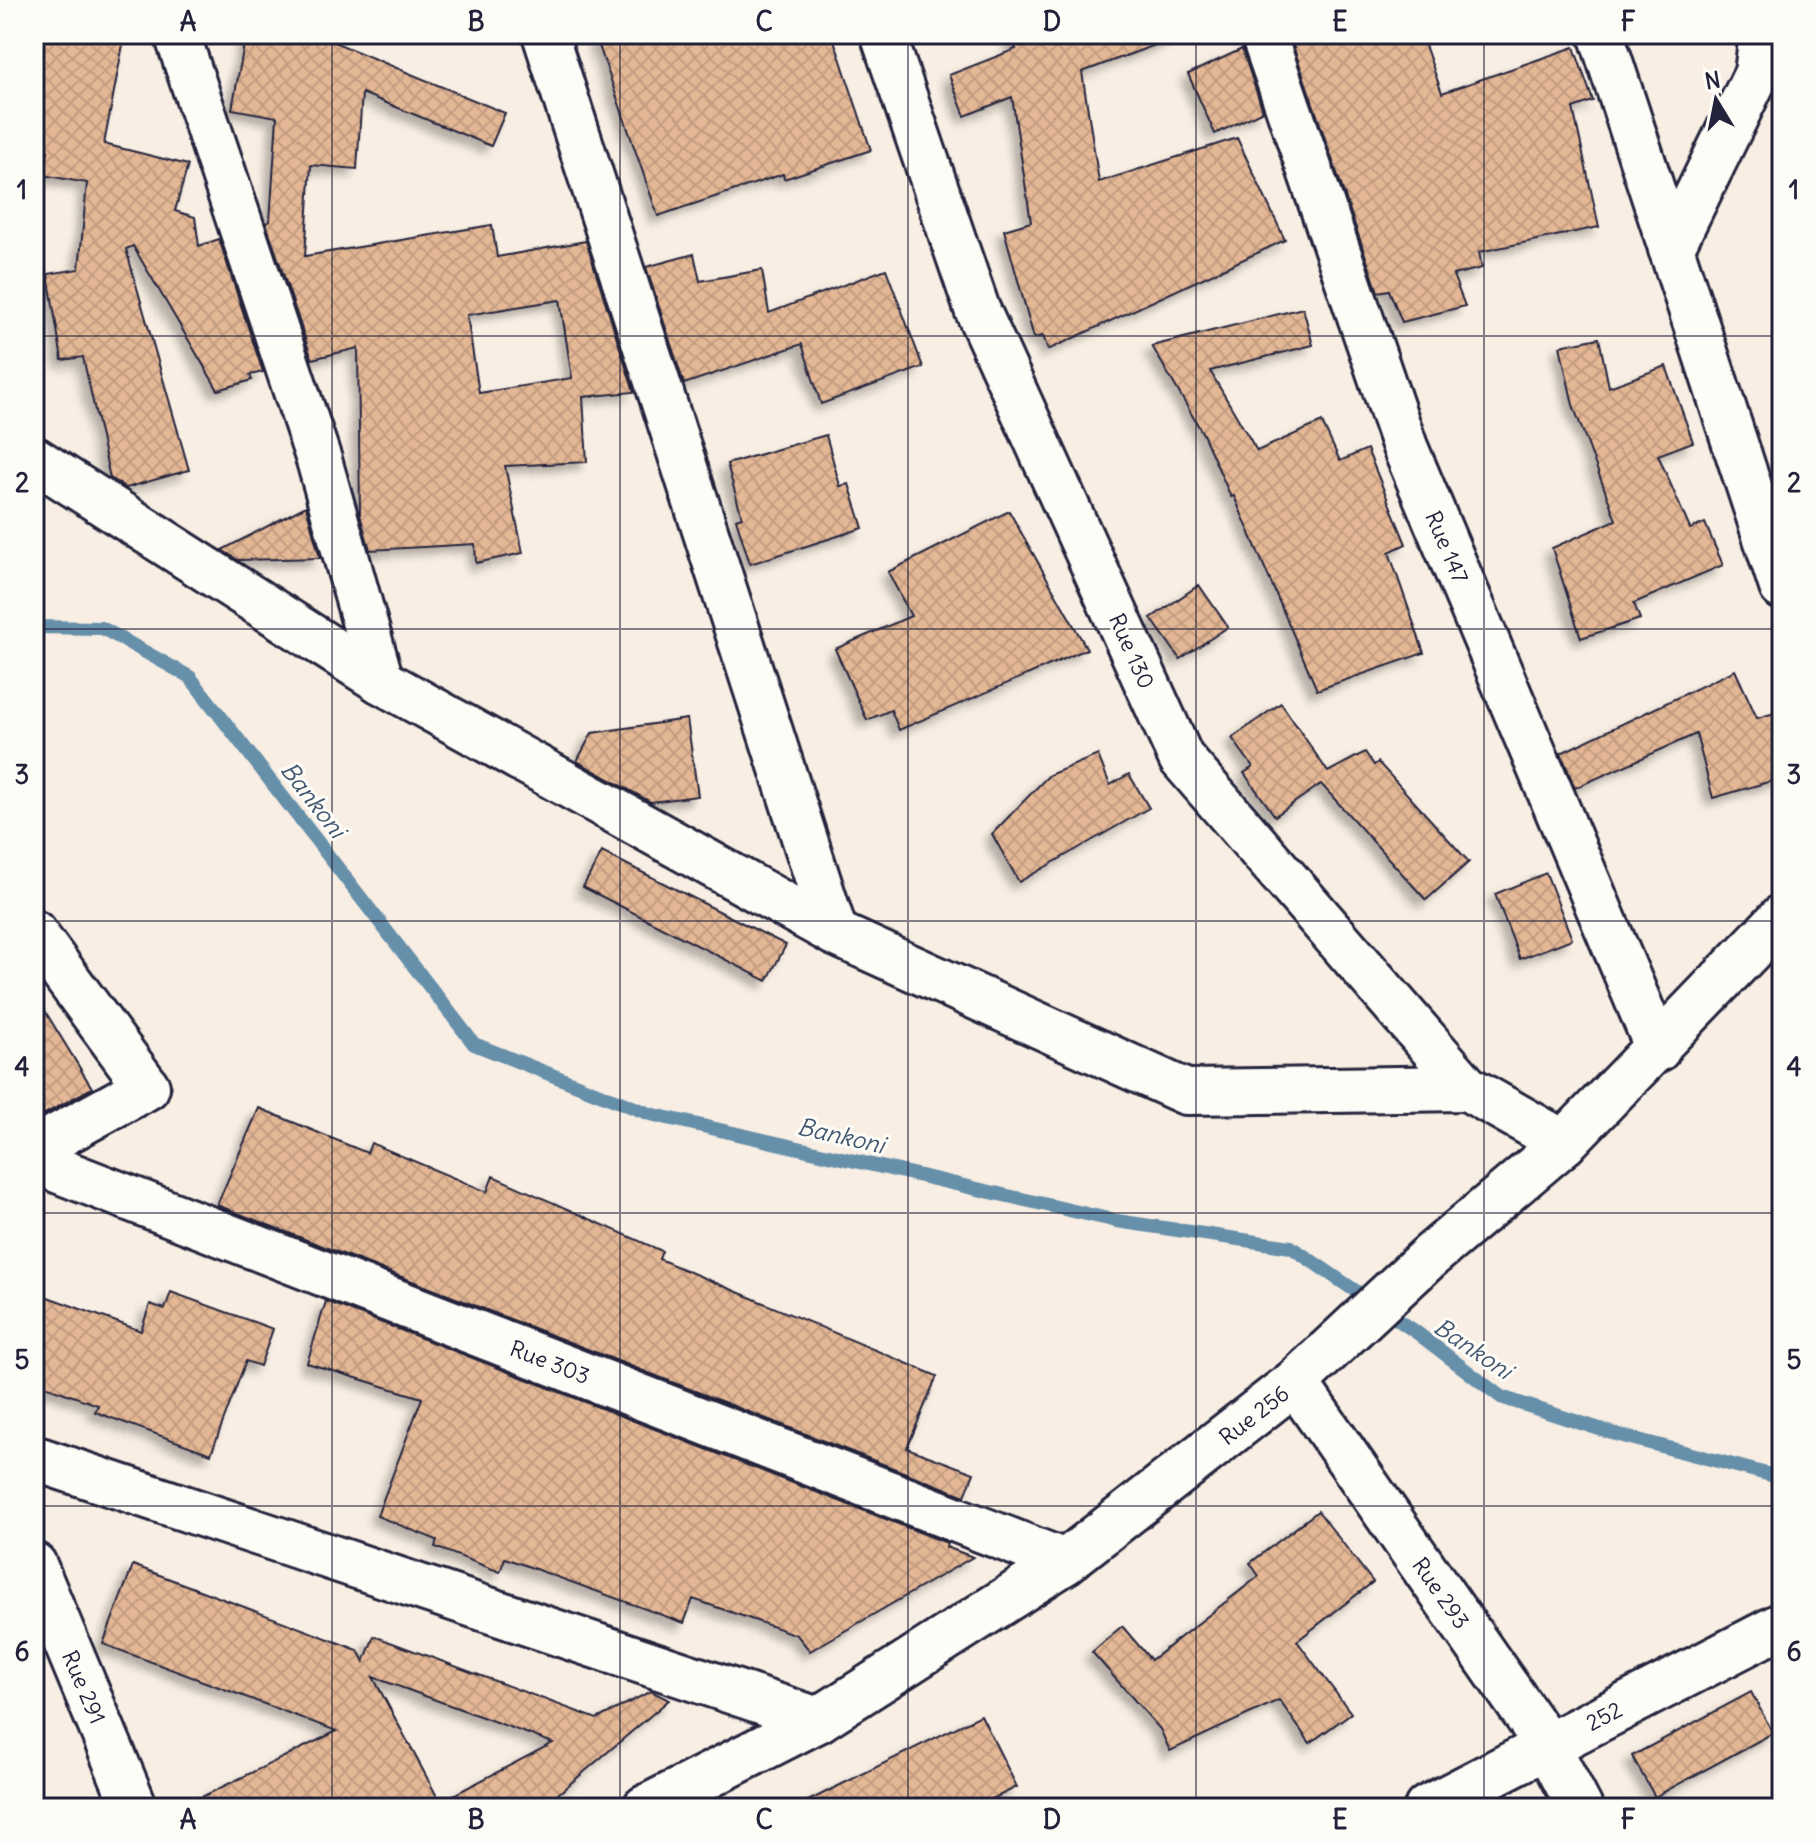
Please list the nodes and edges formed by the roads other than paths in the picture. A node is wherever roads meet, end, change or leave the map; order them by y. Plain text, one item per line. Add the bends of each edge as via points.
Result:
1 (177, 34) edge
2 (545, 34) edge
3 (883, 34) edge
4 (1263, 34) edge
5 (1601, 34) edge
6 (1767, 65) edge
7 (1671, 249) junction
8 (34, 459) edge
9 (1782, 587) edge
10 (381, 681) junction
11 (1782, 917) edge
12 (34, 933) edge
13 (835, 933) junction
14 (1658, 1049) junction
15 (1467, 1088) junction
16 (1564, 1143) junction
17 (34, 1149) edge
18 (34, 1161) edge
19 (1295, 1382) junction
20 (37, 1461) edge
21 (1065, 1562) junction
22 (34, 1565) edge
23 (1782, 1625) edge
24 (818, 1720) junction
25 (1547, 1745) junction
26 (135, 1808) edge
27 (645, 1808) edge
28 (1427, 1808) edge
29 (1580, 1808) edge

1 - 10 street via 319,460
2 - 13 street
3 - 15 street, Rue 130 via 977,309 1181,758
4 - 14 street, Rue 147 via 1405,447
5 - 7 street
6 - 7 street
7 - 9 street
8 - 10 street
10 - 13 street
11 - 14 street, Rue 256
12 - 17 street via 147,1087
13 - 15 street via 1186,1092
14 - 16 street, Rue 256
15 - 16 street, Rue 130
16 - 19 street, Rue 256 via 1429,1257
18 - 21 street, Rue 303
19 - 21 street, Rue 256
19 - 25 street, Rue 293
20 - 24 street
21 - 24 street, Rue 256
22 - 26 street, Rue 291
23 - 25 street, 252
24 - 27 street, Rue 256
25 - 28 street, 252
25 - 29 street, Rue 293

